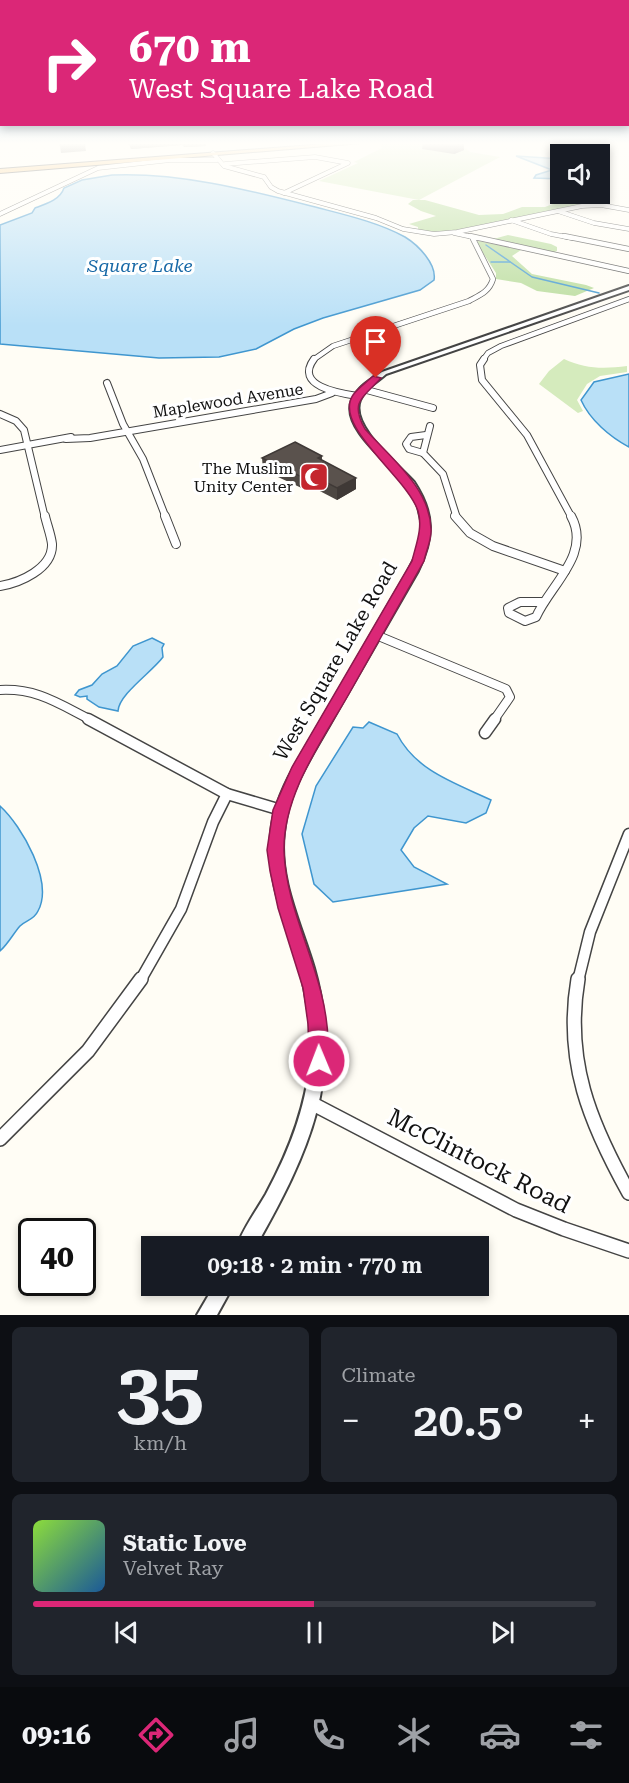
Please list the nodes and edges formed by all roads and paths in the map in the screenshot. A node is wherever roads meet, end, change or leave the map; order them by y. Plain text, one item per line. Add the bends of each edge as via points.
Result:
1 (23, 203) edge
2 (324, 203) edge
3 (629, 210) edge
4 (557, 211) junction
5 (0, 214) edge
6 (510, 220) junction
7 (629, 229) edge
8 (452, 233) junction
9 (473, 239) junction
10 (629, 249) edge
11 (629, 272) edge
12 (629, 288) edge
13 (629, 299) edge
14 (107, 383) dead end
15 (360, 392) junction
16 (332, 393) junction
17 (433, 408) dead end
18 (0, 414) edge
19 (430, 426) dead end
20 (128, 430) junction
21 (426, 435) junction
22 (28, 445) junction
23 (0, 450) edge
24 (423, 453) junction
25 (176, 544) dead end
26 (565, 571) junction
27 (0, 586) edge
28 (541, 602) dead end
29 (376, 635) junction
30 (0, 690) edge
31 (485, 733) dead end
32 (227, 794) junction
33 (281, 810) junction
34 (629, 834) edge
35 (313, 1104) junction
36 (0, 1139) edge
37 (629, 1193) edge
38 (252, 1236) edge
39 (629, 1251) edge
40 (218, 1296) edge
41 (206, 1315) edge

1 - 5 street
2 - 8 street via 403,229
3 - 4 street via 589,205
4 - 6 street
4 - 7 street
6 - 8 street
6 - 10 street via 551,234
8 - 9 street
9 - 11 street
9 - 16 street via 488,266 491,287 469,301 324,351 311,362 308,373 320,387
12 - 15 street via 395,369
13 - 26 street via 501,346 480,365 482,380 526,435 574,521 579,543
14 - 20 street
15 - 16 street
15 - 17 street
15 - 29 street, West Square Lake Road via 353,412 358,426 411,485 426,524 418,561
16 - 20 street, Maplewood Avenue via 316,399
18 - 22 street via 22,425
19 - 21 street
20 - 22 street, Maplewood Avenue
20 - 25 street
21 - 24 street
21 - 24 street via 414,436 406,442 409,449
22 - 23 street, Maplewood Avenue
22 - 27 street via 51,550 44,563 26,577
24 - 26 street via 443,474 455,516 470,533 493,546
26 - 28 street
29 - 31 street via 506,689 510,698
29 - 33 street, West Square Lake Road via 298,771
30 - 32 street via 25,690 48,698
32 - 33 street
32 - 36 street via 181,909 138,984 88,1051
33 - 35 street, West Square Lake Road via 276,850 280,880 312,988 318,1024 319,1061
34 - 37 street via 596,909 583,951 574,1019 586,1101
35 - 38 street, West Square Lake Road via 299,1149
35 - 39 street, McClintock Road via 500,1203 558,1228
40 - 41 street

